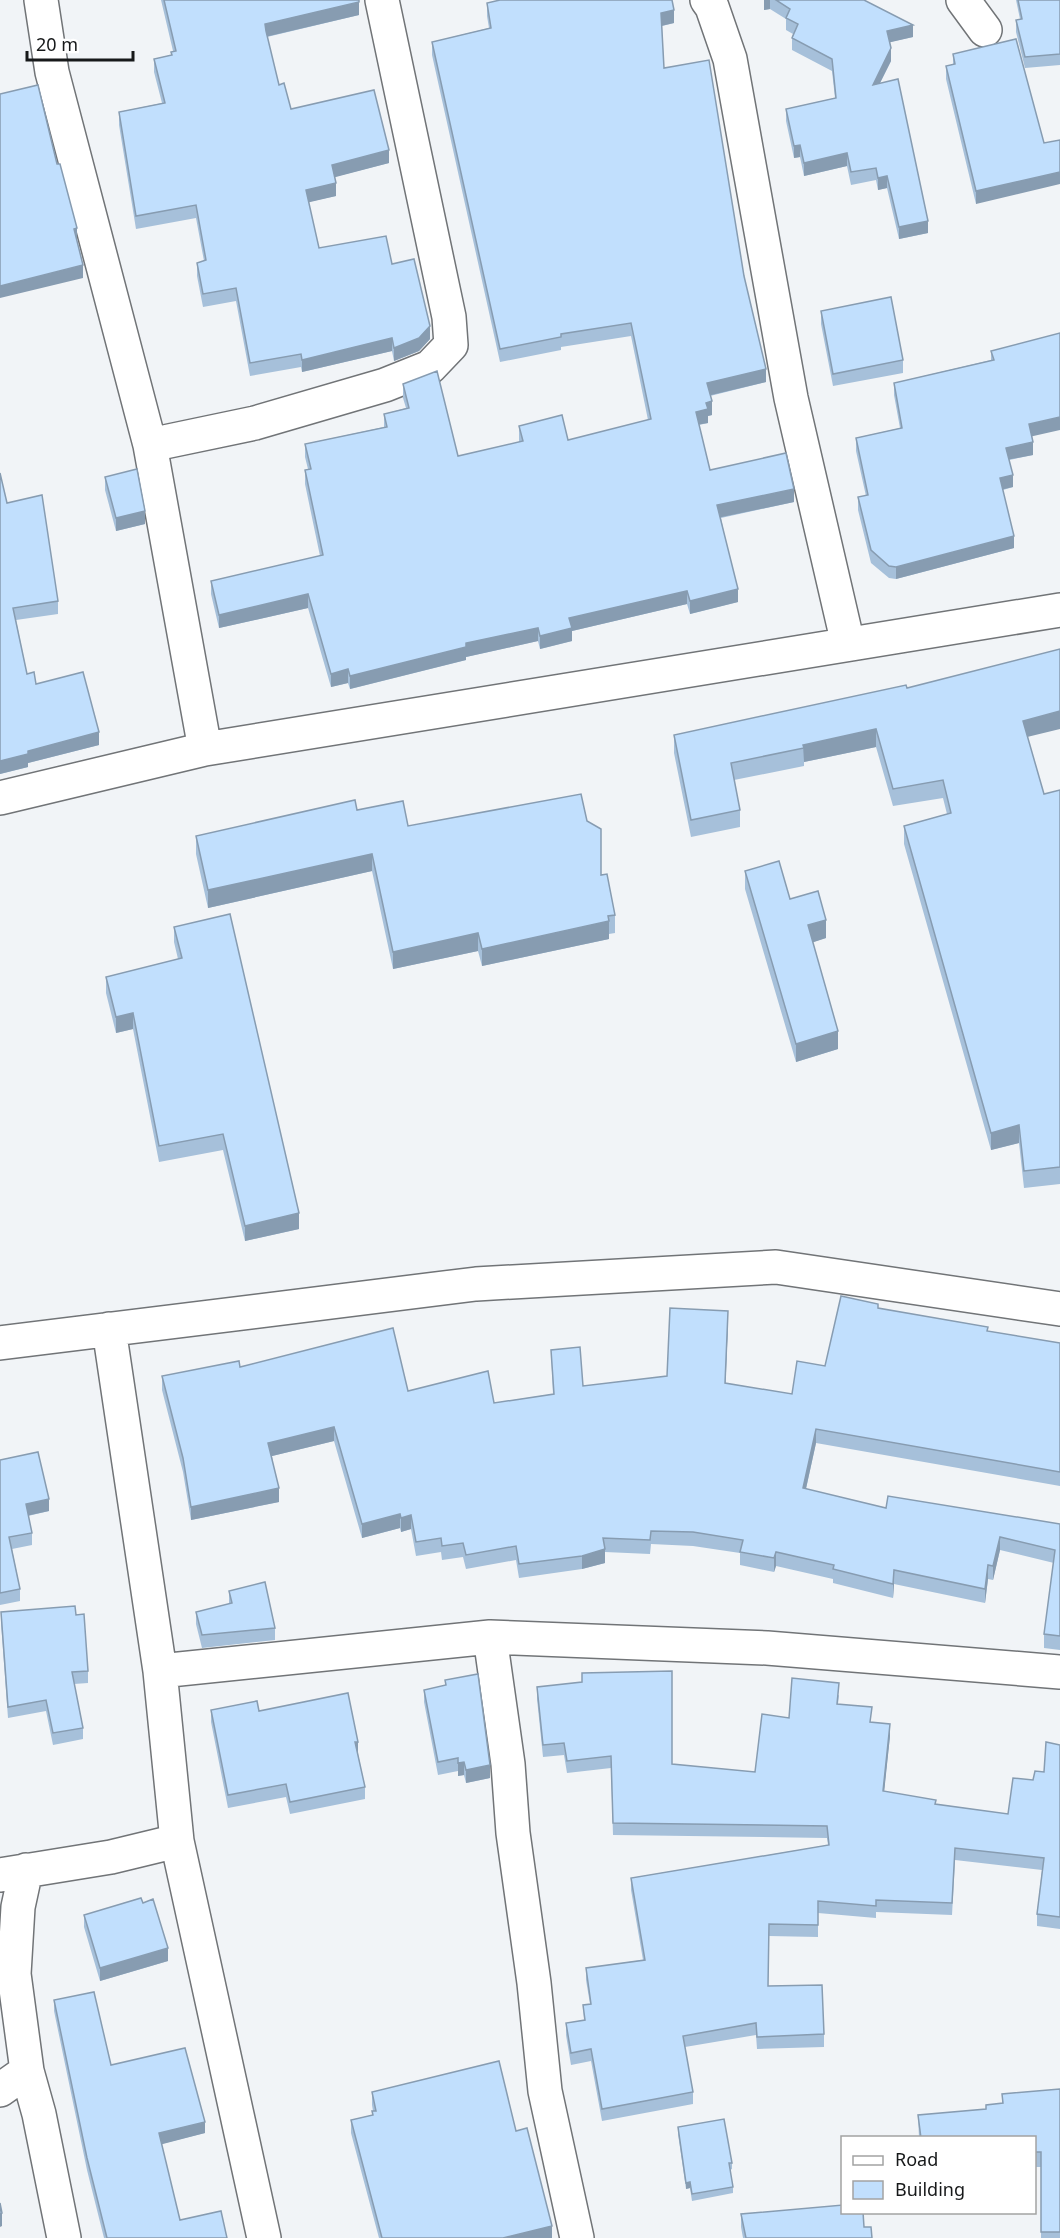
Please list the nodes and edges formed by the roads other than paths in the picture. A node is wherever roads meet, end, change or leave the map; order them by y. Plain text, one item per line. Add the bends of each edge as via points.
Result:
1 (41, 0) edge
2 (382, 0) edge
3 (707, 0) edge
4 (963, 0) edge
5 (985, 30) dead end
6 (150, 445) junction
7 (1060, 610) edge
8 (848, 644) junction
9 (205, 749) junction
10 (0, 798) edge
11 (1060, 1309) edge
12 (109, 1329) junction
13 (0, 1343) edge
14 (490, 1637) junction
15 (160, 1671) junction
16 (1060, 1672) edge
17 (177, 1840) junction
18 (13, 1873) edge
19 (27, 2072) junction
20 (0, 2090) edge
21 (64, 2238) edge
22 (264, 2238) edge
23 (577, 2238) edge

1 - 6 street via 52,72
2 - 6 street via 449,317 451,345 430,368 385,385 255,423
3 - 8 street via 730,59 791,398
4 - 5 street
6 - 9 street
7 - 8 street
8 - 9 street
9 - 10 street
11 - 12 street via 776,1267 476,1284
12 - 13 street
12 - 15 street
14 - 15 street
14 - 16 street via 767,1648
14 - 23 street via 545,2091
15 - 17 street
17 - 18 street via 111,1857
17 - 22 street
18 - 19 street via 18,1907 14,1974
19 - 20 street
19 - 21 street

